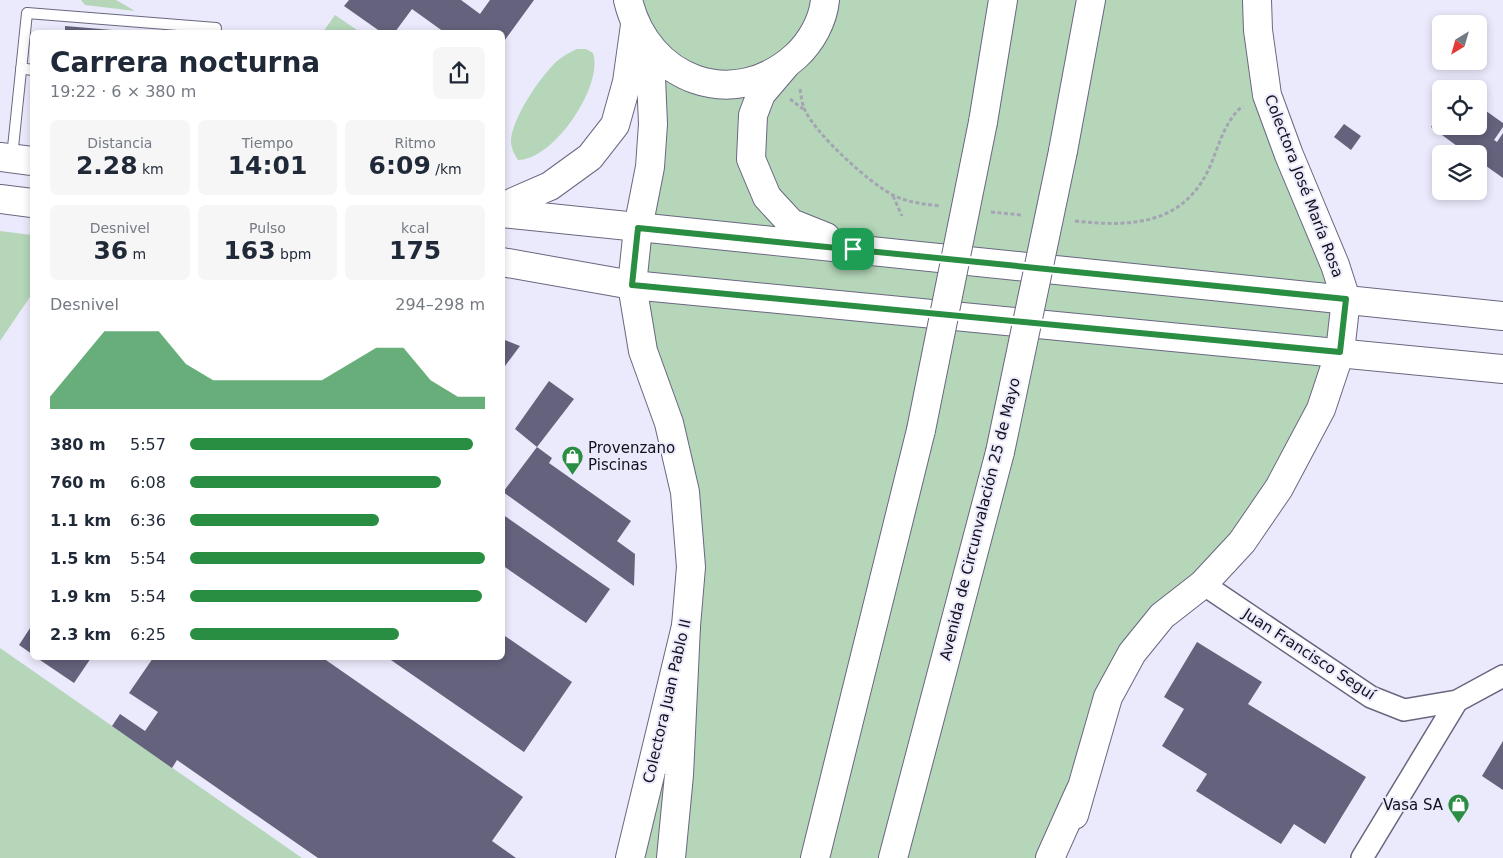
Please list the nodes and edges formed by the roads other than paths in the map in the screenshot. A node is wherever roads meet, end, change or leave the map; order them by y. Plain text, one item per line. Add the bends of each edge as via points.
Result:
1 (825, 0) edge
2 (1003, 0) edge
3 (1091, 0) edge
4 (1257, 0) edge
5 (636, 22) edge
6 (216, 30) edge
7 (794, 58) junction
8 (20, 68) junction
9 (30, 70) edge
10 (15, 159) edge
11 (0, 199) edge
12 (30, 203) edge
13 (505, 207) edge
14 (505, 212) edge
15 (638, 228) junction
16 (853, 249) junction
17 (505, 263) edge
18 (632, 285) junction
19 (1346, 299) junction
20 (1503, 316) edge
21 (1340, 352) junction
22 (1503, 369) edge
23 (1203, 584) junction
24 (686, 626) junction
25 (1503, 676) edge
26 (1457, 701) junction
27 (1080, 791) junction
28 (630, 858) edge
29 (671, 858) edge
30 (815, 858) edge
31 (893, 858) edge
32 (1050, 858) edge
33 (1063, 858) edge
34 (1362, 858) edge

1 - 7 main road via 817,27
2 - 30 main road, bridge via 983,122 921,430
3 - 31 main road, Avenida de Circunvalación 25 de Mayo, bridge via 1000,452
4 - 19 main road, Colectora José María Rosa via 1268,94
5 - 7 main road via 659,58 698,81 743,84 765,78
5 - 13 main road via 627,82 615,125 590,157 550,186
5 - 15 main road, Colectora Juan Pablo II via 651,78 653,124 650,167
6 - 8 lane via 27,13
7 - 16 main road via 761,94 753,115 751,159 767,197 792,223
8 - 9 lane
8 - 10 lane
11 - 12 main road
14 - 15 main road
15 - 16 main road
15 - 18 main road, Colectora Juan Pablo II
16 - 19 main road
17 - 18 main road
18 - 21 main road
18 - 24 main road, Colectora Juan Pablo II via 643,351 668,423 685,492 691,567
19 - 20 main road
19 - 21 main road, Colectora José María Rosa
21 - 22 main road
21 - 23 main road, Colectora José María Rosa via 1321,409 1279,488 1242,542
23 - 26 street, Juan Francisco Seguí via 1372,697 1404,710
23 - 27 main road, Colectora José María Rosa via 1162,616 1132,653 1108,697
24 - 28 main road, Colectora Juan Pablo II
24 - 29 main road via 679,775
25 - 26 street, Juan Francisco Seguí
26 - 34 street
27 - 32 main road
27 - 33 main road, Colectora José María Rosa

